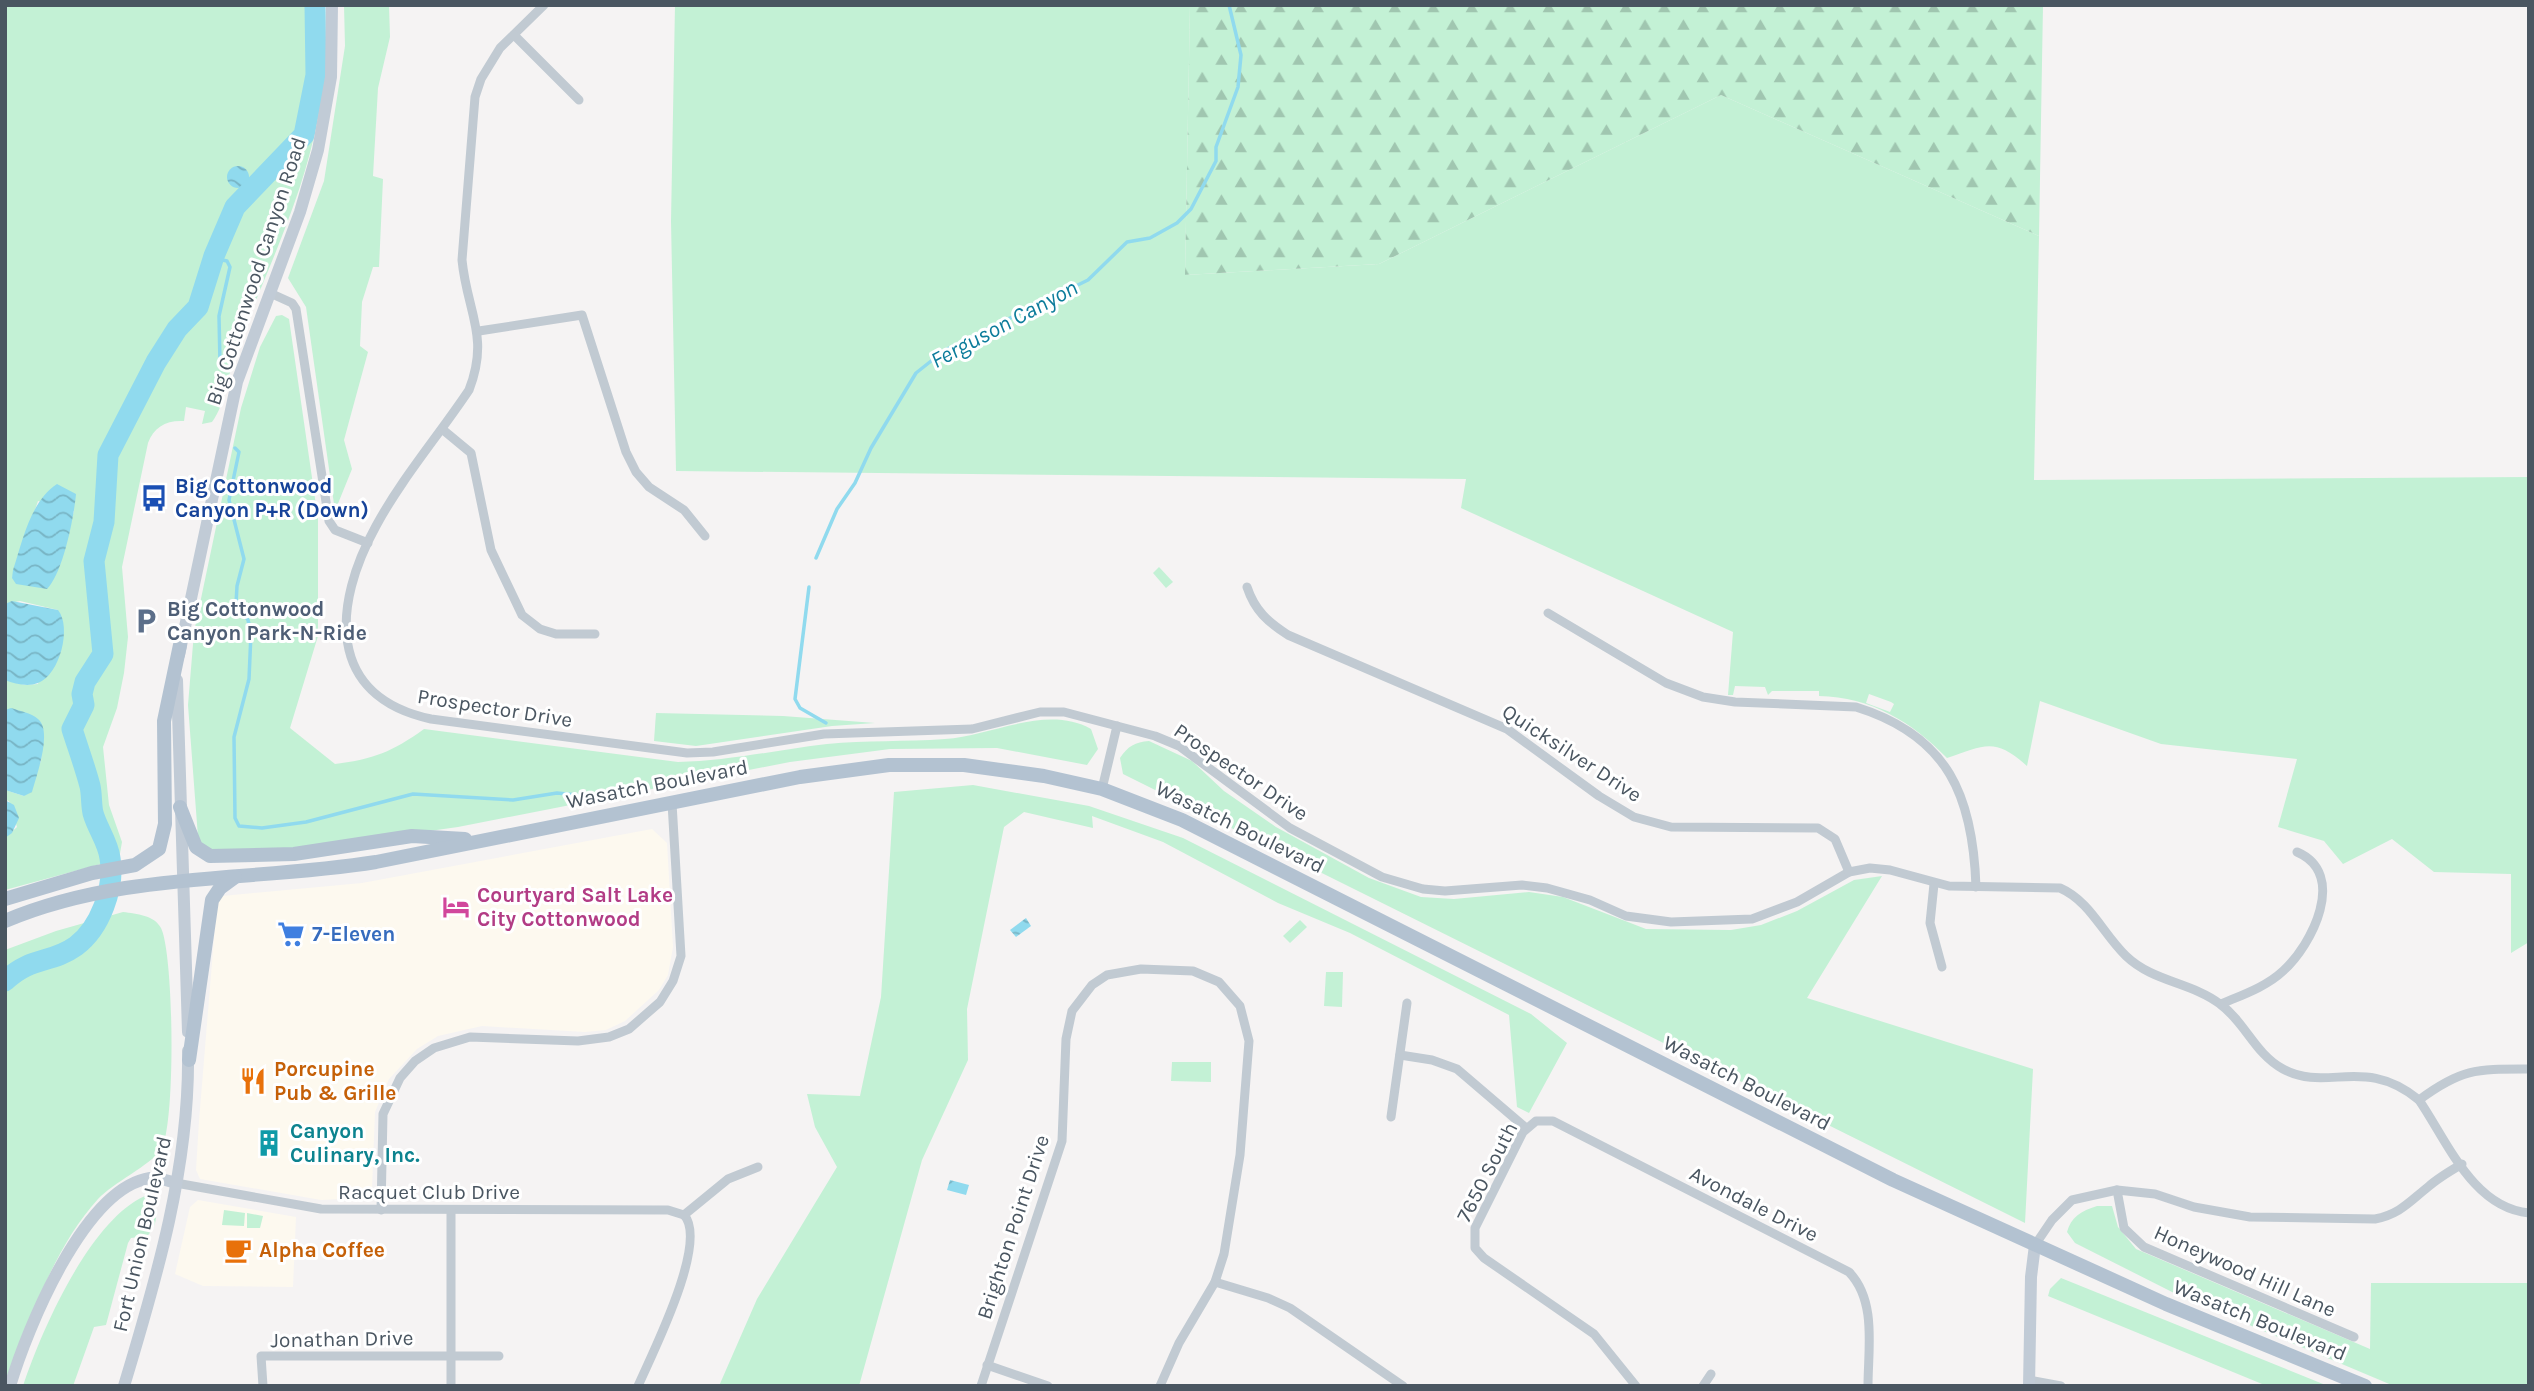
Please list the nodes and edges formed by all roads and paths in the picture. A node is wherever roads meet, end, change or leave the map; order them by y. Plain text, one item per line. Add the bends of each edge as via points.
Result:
1 (332, 5) edge
2 (541, 6) edge
3 (514, 35) junction
4 (579, 100) dead end
5 (270, 293) junction
6 (479, 331) junction
7 (442, 429) junction
8 (705, 536) dead end
9 (368, 543) junction
10 (1247, 587) dead end
11 (1548, 613) dead end
12 (595, 634) dead end
13 (180, 645) junction
14 (1117, 726) junction
15 (1102, 789) junction
16 (672, 803) junction
17 (180, 807) junction
18 (488, 840) junction
19 (2297, 852) dead end
20 (1849, 872) junction
21 (236, 876) junction
22 (185, 880) junction
23 (1934, 884) junction
24 (1976, 887) junction
25 (5, 899) edge
26 (5, 921) edge
27 (1942, 967) dead end
28 (1406, 1003) dead end
29 (2221, 1004) junction
30 (1400, 1055) junction
31 (189, 1060) junction
32 (2529, 1069) edge
33 (2419, 1100) junction
34 (1391, 1117) dead end
35 (1536, 1121) joint
36 (1526, 1128) junction
37 (2462, 1164) junction
38 (758, 1167) dead end
39 (176, 1183) junction
40 (2118, 1191) junction
41 (381, 1210) junction
42 (451, 1210) junction
43 (2529, 1213) edge
44 (684, 1214) junction
45 (2035, 1245) junction
46 (1214, 1282) junction
47 (2354, 1338) dead end
48 (451, 1355) junction
49 (499, 1356) dead end
50 (988, 1365) junction
51 (1711, 1374) dead end
52 (2029, 1383) edge
53 (10, 1386) edge
54 (124, 1386) edge
55 (263, 1386) edge
56 (451, 1386) edge
57 (638, 1386) edge
58 (981, 1386) edge
59 (1048, 1386) edge
60 (1160, 1386) edge
61 (1403, 1386) edge
62 (1636, 1386) edge
63 (1703, 1386) edge
64 (1868, 1386) edge
65 (2061, 1386) edge
66 (2365, 1386) edge

1 - 5 main road, Big Cottonwood Canyon Road via 325,119 309,184
2 - 3 street, Prospector Drive
3 - 4 street
3 - 6 street, Prospector Drive via 489,63 475,97 462,260
5 - 9 street via 296,309 329,522 335,530
5 - 13 main road, Big Cottonwood Canyon Road via 231,403
6 - 7 street, Prospector Drive via 476,372
6 - 8 street via 582,315 636,472 649,487 684,510
7 - 9 street, Prospector Drive
7 - 12 street via 471,453 491,550 522,615 556,634
9 - 14 street, Prospector Drive via 345,620 347,652 366,685 412,715 687,752 824,734 972,729 1040,712 1064,712
10 - 20 street, Quicksilver Drive via 1266,621 1288,635 1507,729 1634,817 1671,827 1818,828 1835,839
11 - 24 street via 1685,691 1735,702 1856,708 1912,733 1954,779 1968,813
13 - 17 main road, Big Cottonwood Canyon Road via 176,705
13 - 25 main road via 164,721 163,836 155,853 141,863
14 - 15 street
14 - 20 street, Prospector Drive via 1178,746 1290,828 1382,877 1423,889 1522,885 1568,893 1642,920 1728,922 1775,912
15 - 16 main road, Wasatch Boulevard via 1008,770 906,765 824,773
15 - 45 main road, Wasatch Boulevard via 1181,820 1893,1180
16 - 18 main road, Wasatch Boulevard
16 - 41 street via 681,956 660,1002 629,1029 602,1039 470,1037 434,1048 415,1061 400,1078 383,1114
17 - 18 main road via 196,847 210,856 294,854 412,836
17 - 22 main road, Big Cottonwood Canyon Road
18 - 21 main road, Wasatch Boulevard via 335,868
19 - 29 street via 2308,857 2322,879 2319,914 2311,934 2283,971
20 - 23 street, Prospector Drive via 1890,870
21 - 22 main road, Wasatch Boulevard
21 - 31 main road via 212,900
22 - 26 main road, Wasatch Boulevard via 93,894
22 - 31 main road, Fort Union Boulevard
23 - 24 street, Prospector Drive
23 - 27 street via 1930,923
24 - 29 street, Prospector Drive via 2043,886 2073,894 2142,969
28 - 30 street
29 - 33 street, Prospector Drive via 2258,1049 2286,1071 2382,1078
30 - 34 street
30 - 36 street via 1457,1069
31 - 39 main road, Fort Union Boulevard
32 - 33 street via 2471,1070
33 - 37 street, Prospector Drive
35 - 36 street, 7650 South
35 - 64 street, Avondale Drive via 1553,1121 1849,1272 1868,1310
36 - 62 street, 7650 South via 1475,1228 1474,1242 1484,1258 1594,1334
37 - 40 street via 2404,1209 2375,1219 2250,1217 2155,1194
37 - 43 street, Prospector Drive via 2496,1204
38 - 44 street via 728,1178
39 - 41 street, Racquet Club Drive via 297,1206
39 - 53 main road via 151,1178 134,1184 89,1219 50,1289
39 - 54 main road, Fort Union Boulevard via 151,1295
40 - 45 street via 2072,1200
40 - 47 street, Honeywood Hill Lane via 2124,1228 2144,1247
41 - 42 street, Racquet Club Drive
42 - 44 street, Racquet Club Drive via 668,1210
42 - 48 street
44 - 57 street via 691,1237 683,1274
45 - 52 main road
45 - 66 main road, Wasatch Boulevard
46 - 50 street, Brighton Point Drive via 1230,1228 1240,1155 1250,1041 1247,1023 1230,991 1206,975 1141,969 1107,975 1080,998 1067,1025 1062,1141
46 - 60 street, Brighton Point Drive
46 - 61 street via 1290,1308
48 - 49 street
48 - 55 street, Jonathan Drive via 261,1356
48 - 56 street
50 - 58 street, Brighton Point Drive
50 - 59 street
51 - 63 street
52 - 65 street

